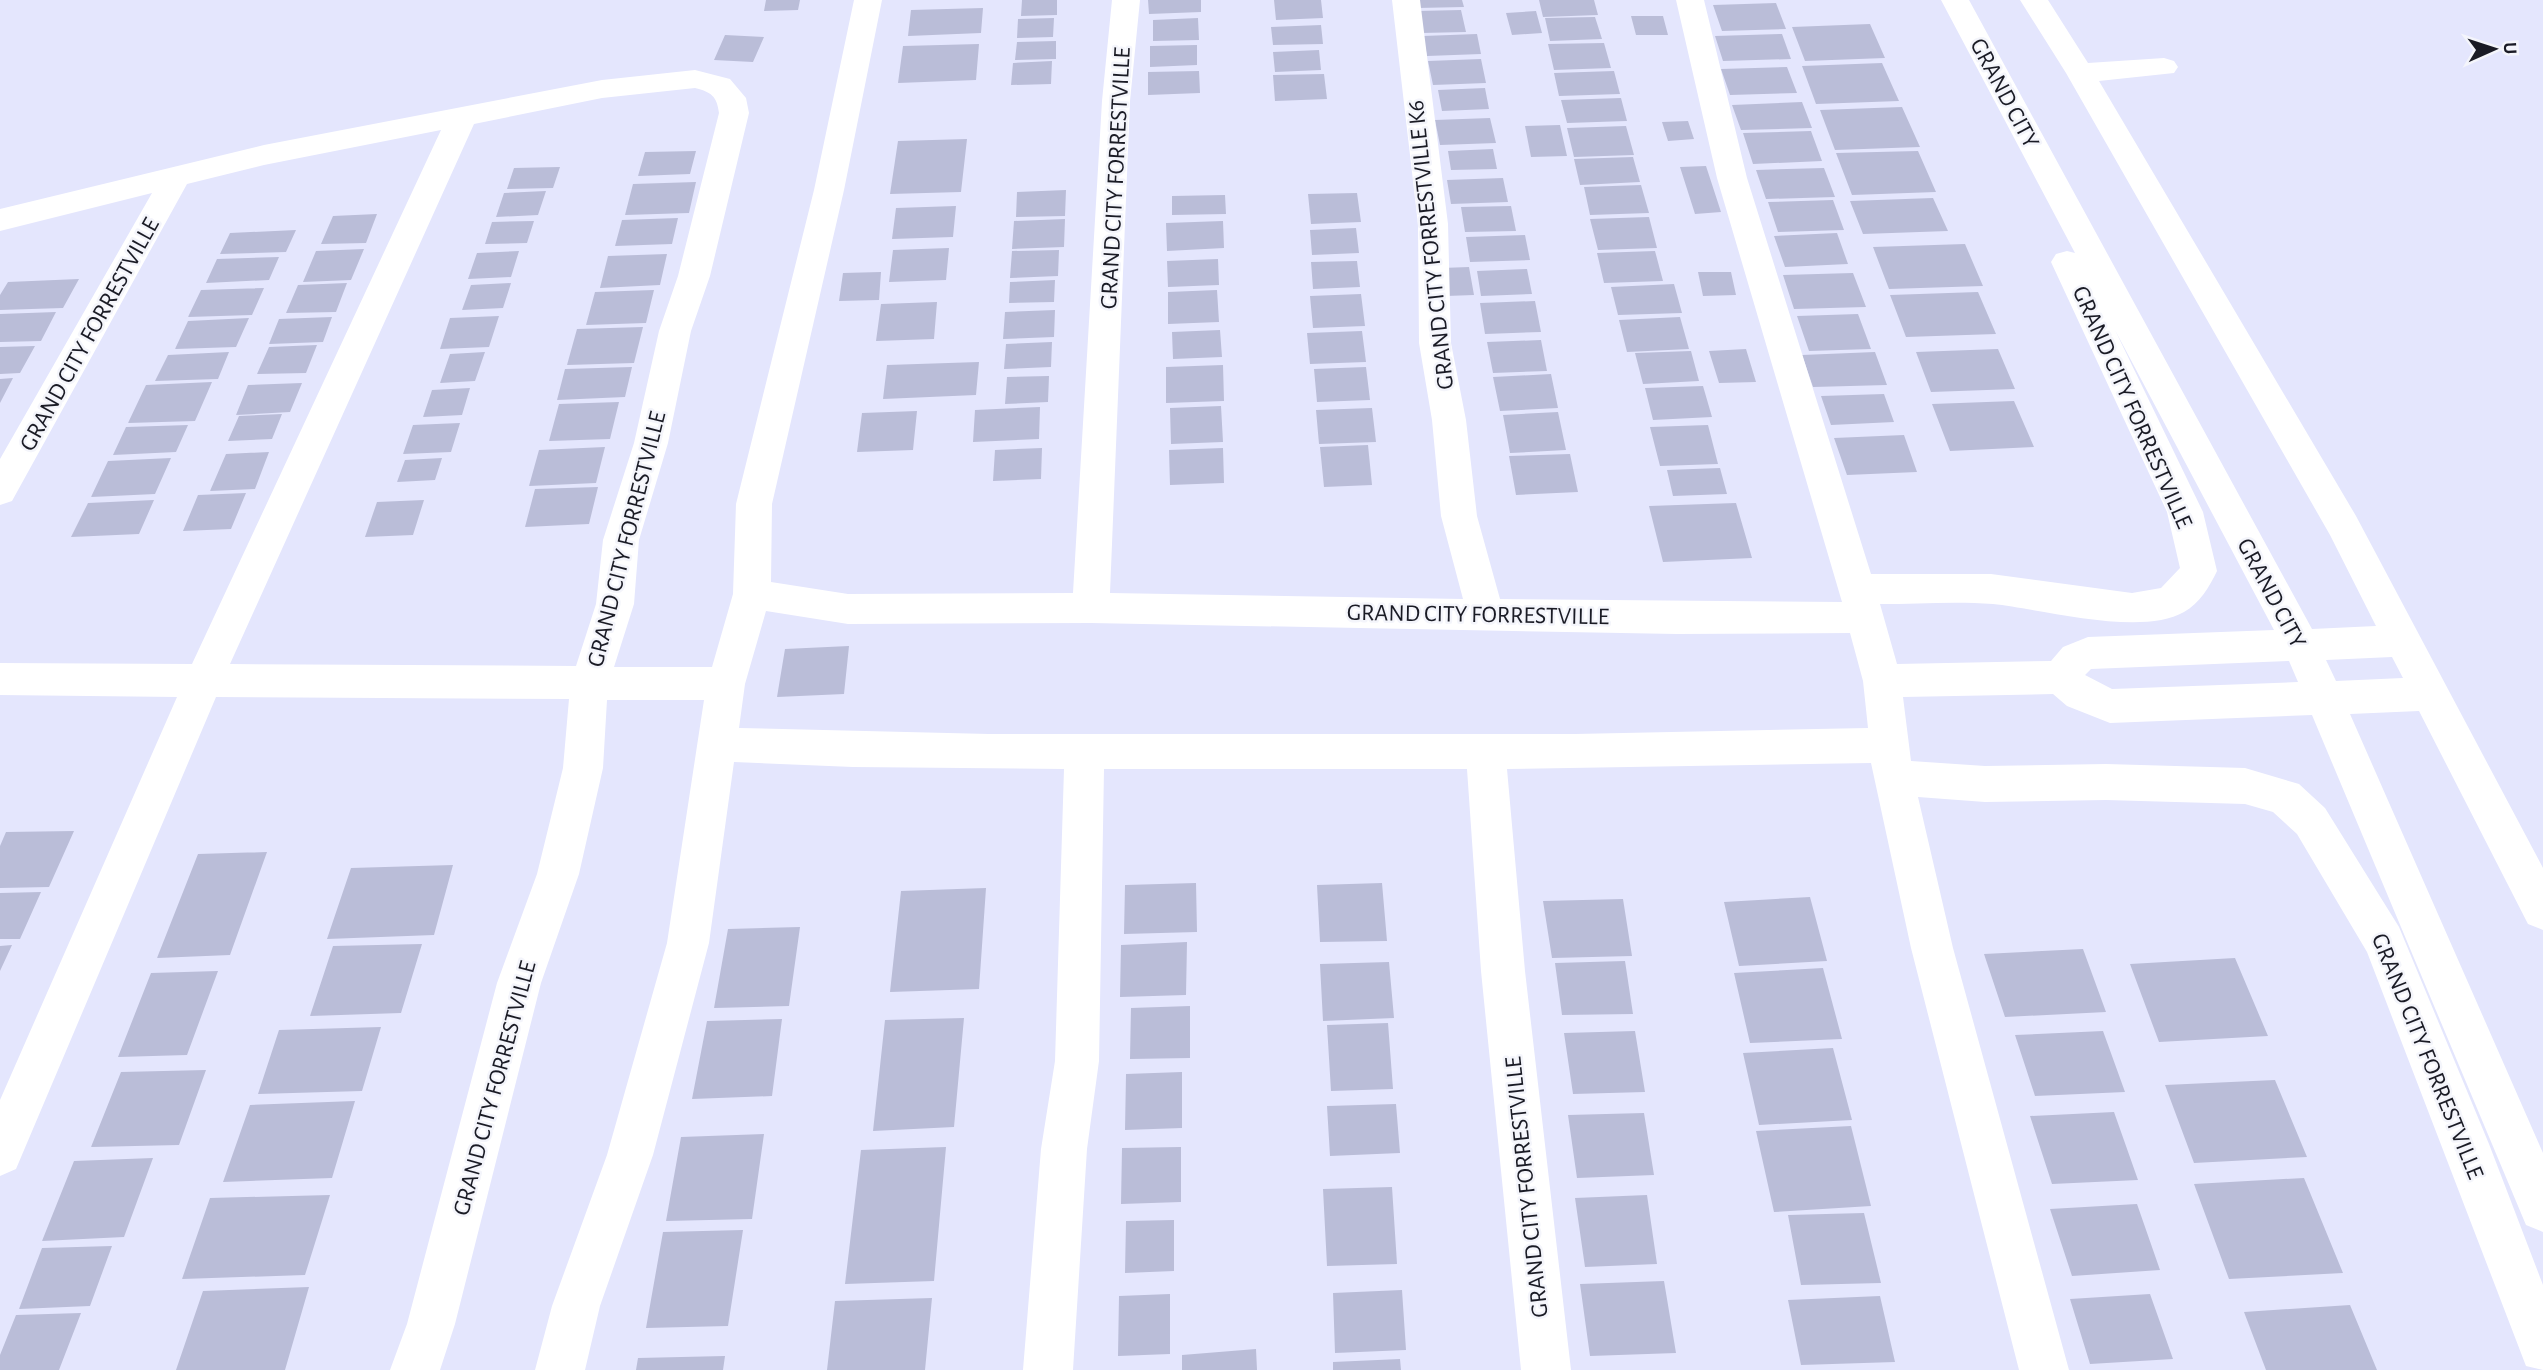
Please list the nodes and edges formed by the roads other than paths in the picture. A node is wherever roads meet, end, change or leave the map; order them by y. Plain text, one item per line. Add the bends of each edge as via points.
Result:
1 (868, 0) edge
2 (1126, 0) edge
3 (1406, 0) edge
4 (1690, 0) edge
5 (1938, 0) edge
6 (1955, 0) edge
7 (2034, 0) edge
8 (2164, 67) dead end
9 (2080, 73) junction
10 (463, 115) junction
11 (176, 177) junction
12 (0, 220) edge
13 (0, 491) edge
14 (752, 594) junction
15 (1861, 603) junction
16 (1091, 608) junction
17 (1485, 612) junction
18 (2402, 641) junction
19 (2301, 645) junction
20 (2061, 677) junction
21 (0, 678) edge
22 (204, 679) junction
23 (1882, 681) junction
24 (589, 684) junction
25 (726, 684) junction
26 (2431, 694) junction
27 (2325, 697) junction
28 (716, 744) junction
29 (1486, 752) junction
30 (1084, 753) junction
31 (1890, 761) junction
32 (2543, 910) edge
33 (0, 1153) edge
34 (2543, 1208) edge
35 (2543, 1349) edge
36 (415, 1370) edge
37 (560, 1370) edge
38 (1048, 1370) edge
39 (1546, 1370) edge
40 (2044, 1370) edge

1 - 14 street via 829,190 754,504
2 - 16 street, GRAND CITY FORRESTVILLE via 1116,101
3 - 17 street, GRAND CITY FORRESTVILLE K6 via 1433,223 1435,343 1459,516
4 - 15 street via 1732,178
5 - 15 street, GRAND CITY FORRESTVILLE via 2185,512 2199,571 2170,602 2132,608 1992,589
6 - 19 street, GRAND CITY
7 - 9 street
8 - 9 street
9 - 18 street via 2343,526
10 - 11 street, GRAND CITY FORRESTVILLE
10 - 22 street
10 - 24 street, GRAND CITY FORRESTVILLE via 648,82 695,79 720,85 732,98 734,113 721,174 675,331 651,443 621,540 615,604
11 - 12 street, GRAND CITY FORRESTVILLE
11 - 13 street, GRAND CITY FORRESTVILLE
14 - 16 street, GRAND CITY FORRESTVILLE via 848,609
14 - 25 street
15 - 17 street, GRAND CITY FORRESTVILLE via 1677,618
15 - 23 street
16 - 17 street, GRAND CITY FORRESTVILLE
18 - 19 street
18 - 26 street
19 - 20 street via 2088,653 2076,658
19 - 27 street, GRAND CITY
20 - 23 street
20 - 27 street via 2081,694 2110,706
21 - 22 street
22 - 24 street
22 - 33 street
23 - 31 street
24 - 25 street
24 - 36 street, GRAND CITY FORRESTVILLE via 583,768 558,874 519,983 431,1324
25 - 28 street
26 - 27 street
26 - 32 street
27 - 34 street, GRAND CITY
28 - 30 street, GRAND CITY FORRESTVILLE via 831,752
28 - 37 street via 688,943 630,1155 576,1306
29 - 30 street, GRAND CITY FORRESTVILLE
29 - 31 street, GRAND CITY FORRESTVILLE via 1720,752
29 - 39 street, GRAND CITY FORRESTVILLE via 1503,971
30 - 38 street via 1077,1061 1065,1149
31 - 35 street, GRAND CITY FORRESTVILLE via 1985,785 2245,786 2285,797 2299,808 2384,941
31 - 40 street via 1932,948

